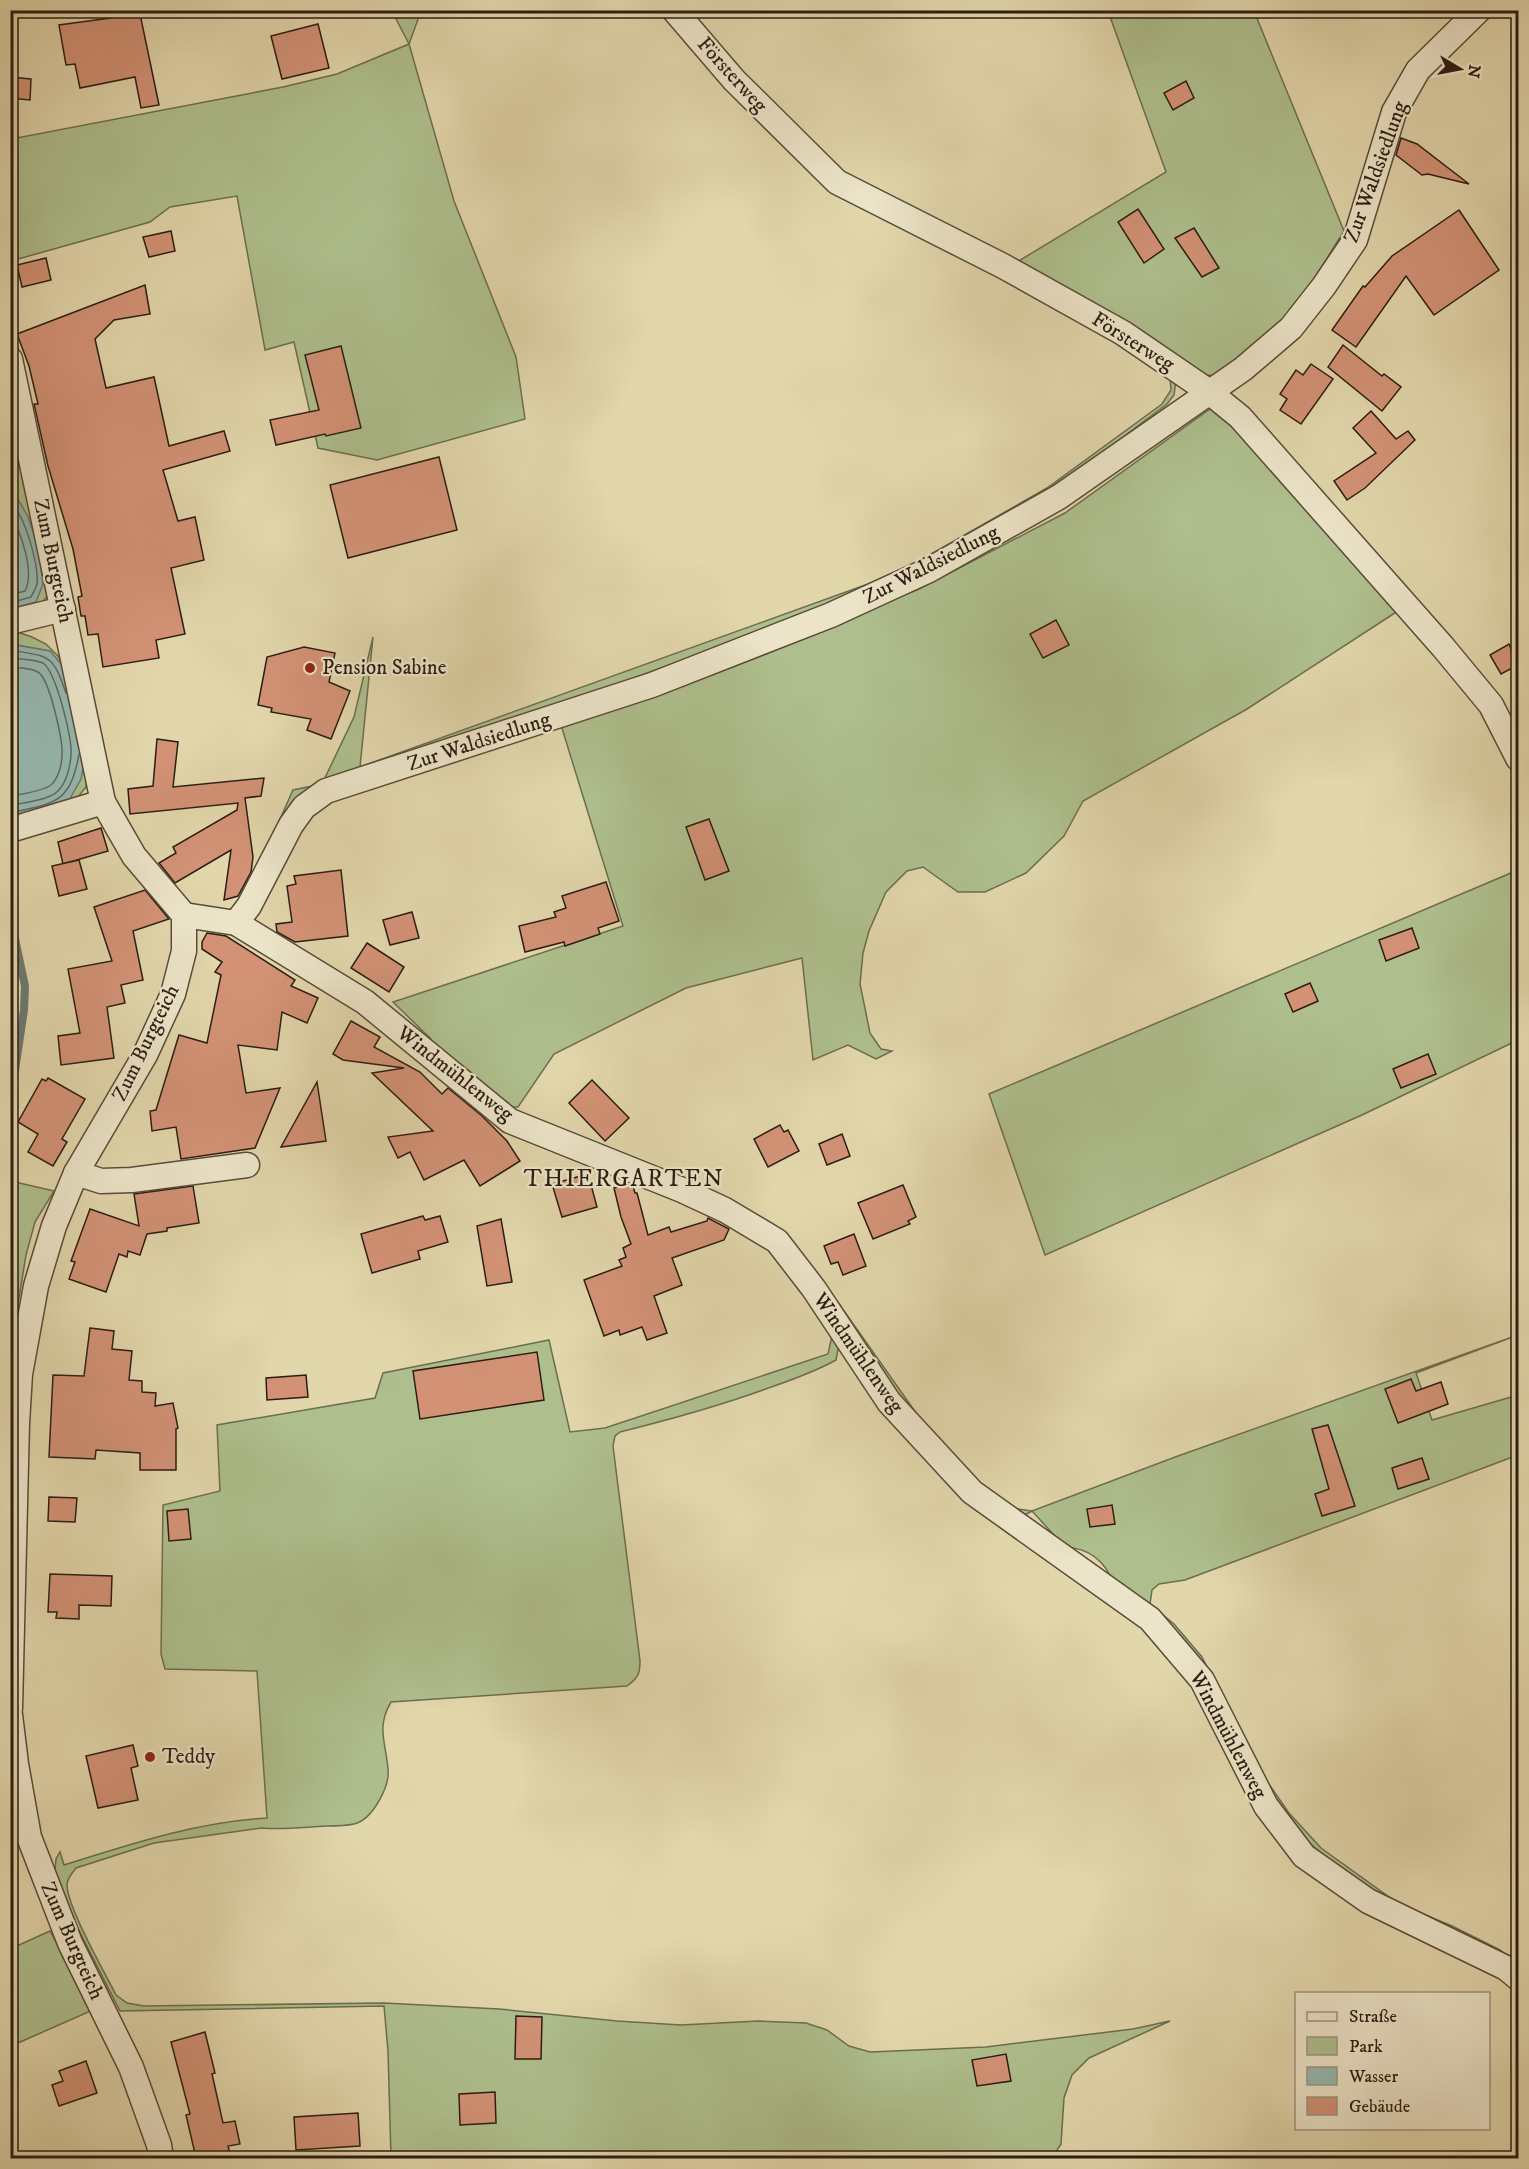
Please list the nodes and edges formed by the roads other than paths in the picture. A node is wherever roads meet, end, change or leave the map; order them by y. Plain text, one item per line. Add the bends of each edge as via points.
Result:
1 (674, 10) edge
2 (1479, 10) edge
3 (10, 359) edge
4 (1208, 391) junction
5 (15, 403) edge
6 (63, 609) junction
7 (10, 622) edge
8 (1518, 758) edge
9 (103, 802) junction
10 (10, 830) edge
11 (184, 915) junction
12 (236, 923) junction
13 (247, 1165) dead end
14 (76, 1173) junction
15 (14, 1426) edge
16 (10, 1708) edge
17 (10, 1715) edge
18 (13, 1765) edge
19 (20, 1839) edge
20 (1518, 1978) edge
21 (161, 2158) edge

1 - 4 street, Försterweg via 734,80 837,182 1003,266 1123,333
2 - 4 street, Zur Waldsiedlung via 1418,70 1394,112 1355,240 1324,286 1291,328 1243,369
3 - 5 street, Zum Burgteich
4 - 8 street, Försterweg via 1240,417 1443,647 1491,705
4 - 12 street, Zur Waldsiedlung via 1059,497 929,570 831,615 652,685 326,791 304,807 291,825 249,906
5 - 6 street, Zum Burgteich
6 - 7 street
6 - 9 street, Zum Burgteich
9 - 10 street
9 - 11 street, Zum Burgteich via 134,856
11 - 12 street, Windmühlenweg
11 - 14 street, Zum Burgteich via 184,951 173,994 145,1055
12 - 20 street, Windmühlenweg via 365,1002 510,1121 725,1209 777,1241 889,1402 972,1492 1158,1627 1202,1680 1266,1806 1304,1856 1368,1901 1506,1968
13 - 14 street via 100,1182
14 - 15 street, Zum Burgteich via 54,1226 36,1286
15 - 16 street, Zum Burgteich
17 - 18 street, Zum Burgteich
18 - 19 street, Zum Burgteich
19 - 21 street, Zum Burgteich via 131,2067

